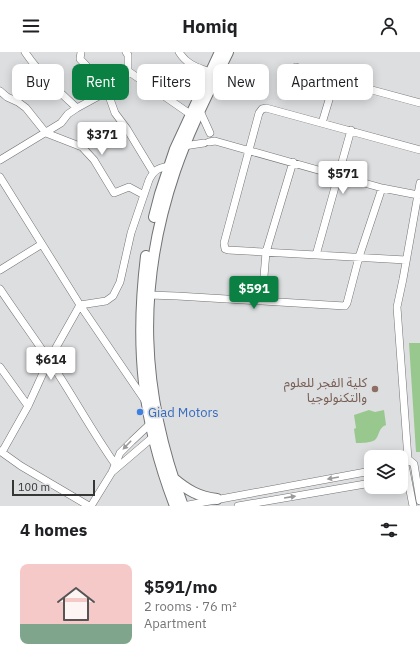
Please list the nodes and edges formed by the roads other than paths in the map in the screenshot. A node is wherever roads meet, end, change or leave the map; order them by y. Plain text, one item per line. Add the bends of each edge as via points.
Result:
1 (25, 52) edge
2 (81, 52) edge
3 (126, 52) edge
4 (179, 52) edge
5 (220, 52) edge
6 (228, 52) edge
7 (85, 64) edge
8 (128, 64) edge
9 (129, 72) edge
10 (210, 72) junction
11 (373, 90) edge
12 (0, 91) edge
13 (91, 100) edge
14 (110, 100) edge
15 (329, 100) edge
16 (420, 103) edge
17 (77, 108) junction
18 (195, 112) junction
19 (322, 123) junction
20 (351, 130) junction
21 (46, 133) junction
22 (210, 139) junction
23 (184, 146) junction
24 (249, 150) junction
25 (420, 150) edge
26 (0, 160) edge
27 (293, 162) junction
28 (169, 166) junction
29 (153, 172) junction
30 (339, 176) junction
31 (0, 178) edge
32 (420, 182) edge
33 (382, 188) junction
34 (144, 195) junction
35 (418, 195) junction
36 (417, 218) edge
37 (42, 244) junction
38 (266, 252) junction
39 (316, 255) junction
40 (359, 257) junction
41 (406, 260) junction
42 (0, 270) edge
43 (0, 289) edge
44 (149, 295) junction
45 (262, 301) junction
46 (80, 305) junction
47 (49, 360) junction
48 (0, 367) edge
49 (146, 403) junction
50 (28, 406) junction
51 (150, 424) junction
52 (153, 436) junction
53 (1, 452) edge
54 (410, 463) edge
55 (114, 464) junction
56 (112, 472) junction
57 (364, 472) edge
58 (418, 474) edge
59 (408, 476) edge
60 (173, 478) junction
61 (364, 484) edge
62 (408, 486) edge
63 (217, 498) junction
64 (416, 503) edge
65 (90, 506) edge
66 (174, 506) edge
67 (183, 506) edge
68 (238, 506) edge

1 - 17 street via 37,69
2 - 7 street via 80,59
3 - 8 street
4 - 10 street via 184,60
5 - 10 highway
6 - 18 highway
9 - 18 street
10 - 18 highway
11 - 16 street
12 - 21 street via 26,108
13 - 17 street
14 - 29 street via 115,113
15 - 19 street
17 - 21 street
18 - 22 street
18 - 23 highway
18 - 28 highway
19 - 20 street
19 - 24 street via 262,109
20 - 25 street
20 - 30 street
21 - 26 street
21 - 34 street via 82,147 94,160 114,193 129,187
22 - 23 street
22 - 24 street
23 - 44 highway via 160,219
24 - 27 street
24 - 38 street via 224,243 225,249
27 - 30 street
27 - 38 street
28 - 29 street
28 - 49 highway via 152,226 141,294 141,351
29 - 34 street
30 - 33 street
30 - 39 street
31 - 37 street
32 - 35 street
33 - 35 street
33 - 40 street
34 - 46 street via 131,233 120,282 113,296 106,301
35 - 36 street
36 - 41 street
37 - 42 street
37 - 46 street
38 - 39 street
38 - 45 street
39 - 40 street
40 - 41 street
40 - 45 street via 346,306
41 - 54 street via 397,307
43 - 47 street
44 - 45 street
44 - 60 highway via 148,350 153,400 164,451
46 - 47 street
46 - 49 street
47 - 50 street
47 - 55 street
48 - 50 street
49 - 51 highway
50 - 53 street
51 - 52 highway
51 -> 55 street via 123,449
52 - 56 street
52 - 66 highway
53 - 65 street
54 - 58 street
55 - 56 street
56 - 65 street
57 -> 63 street
58 - 59 street
58 - 64 street
60 - 63 highway via 193,493
60 - 67 highway
68 -> 61 street
62 - 64 street
63 - 67 street

